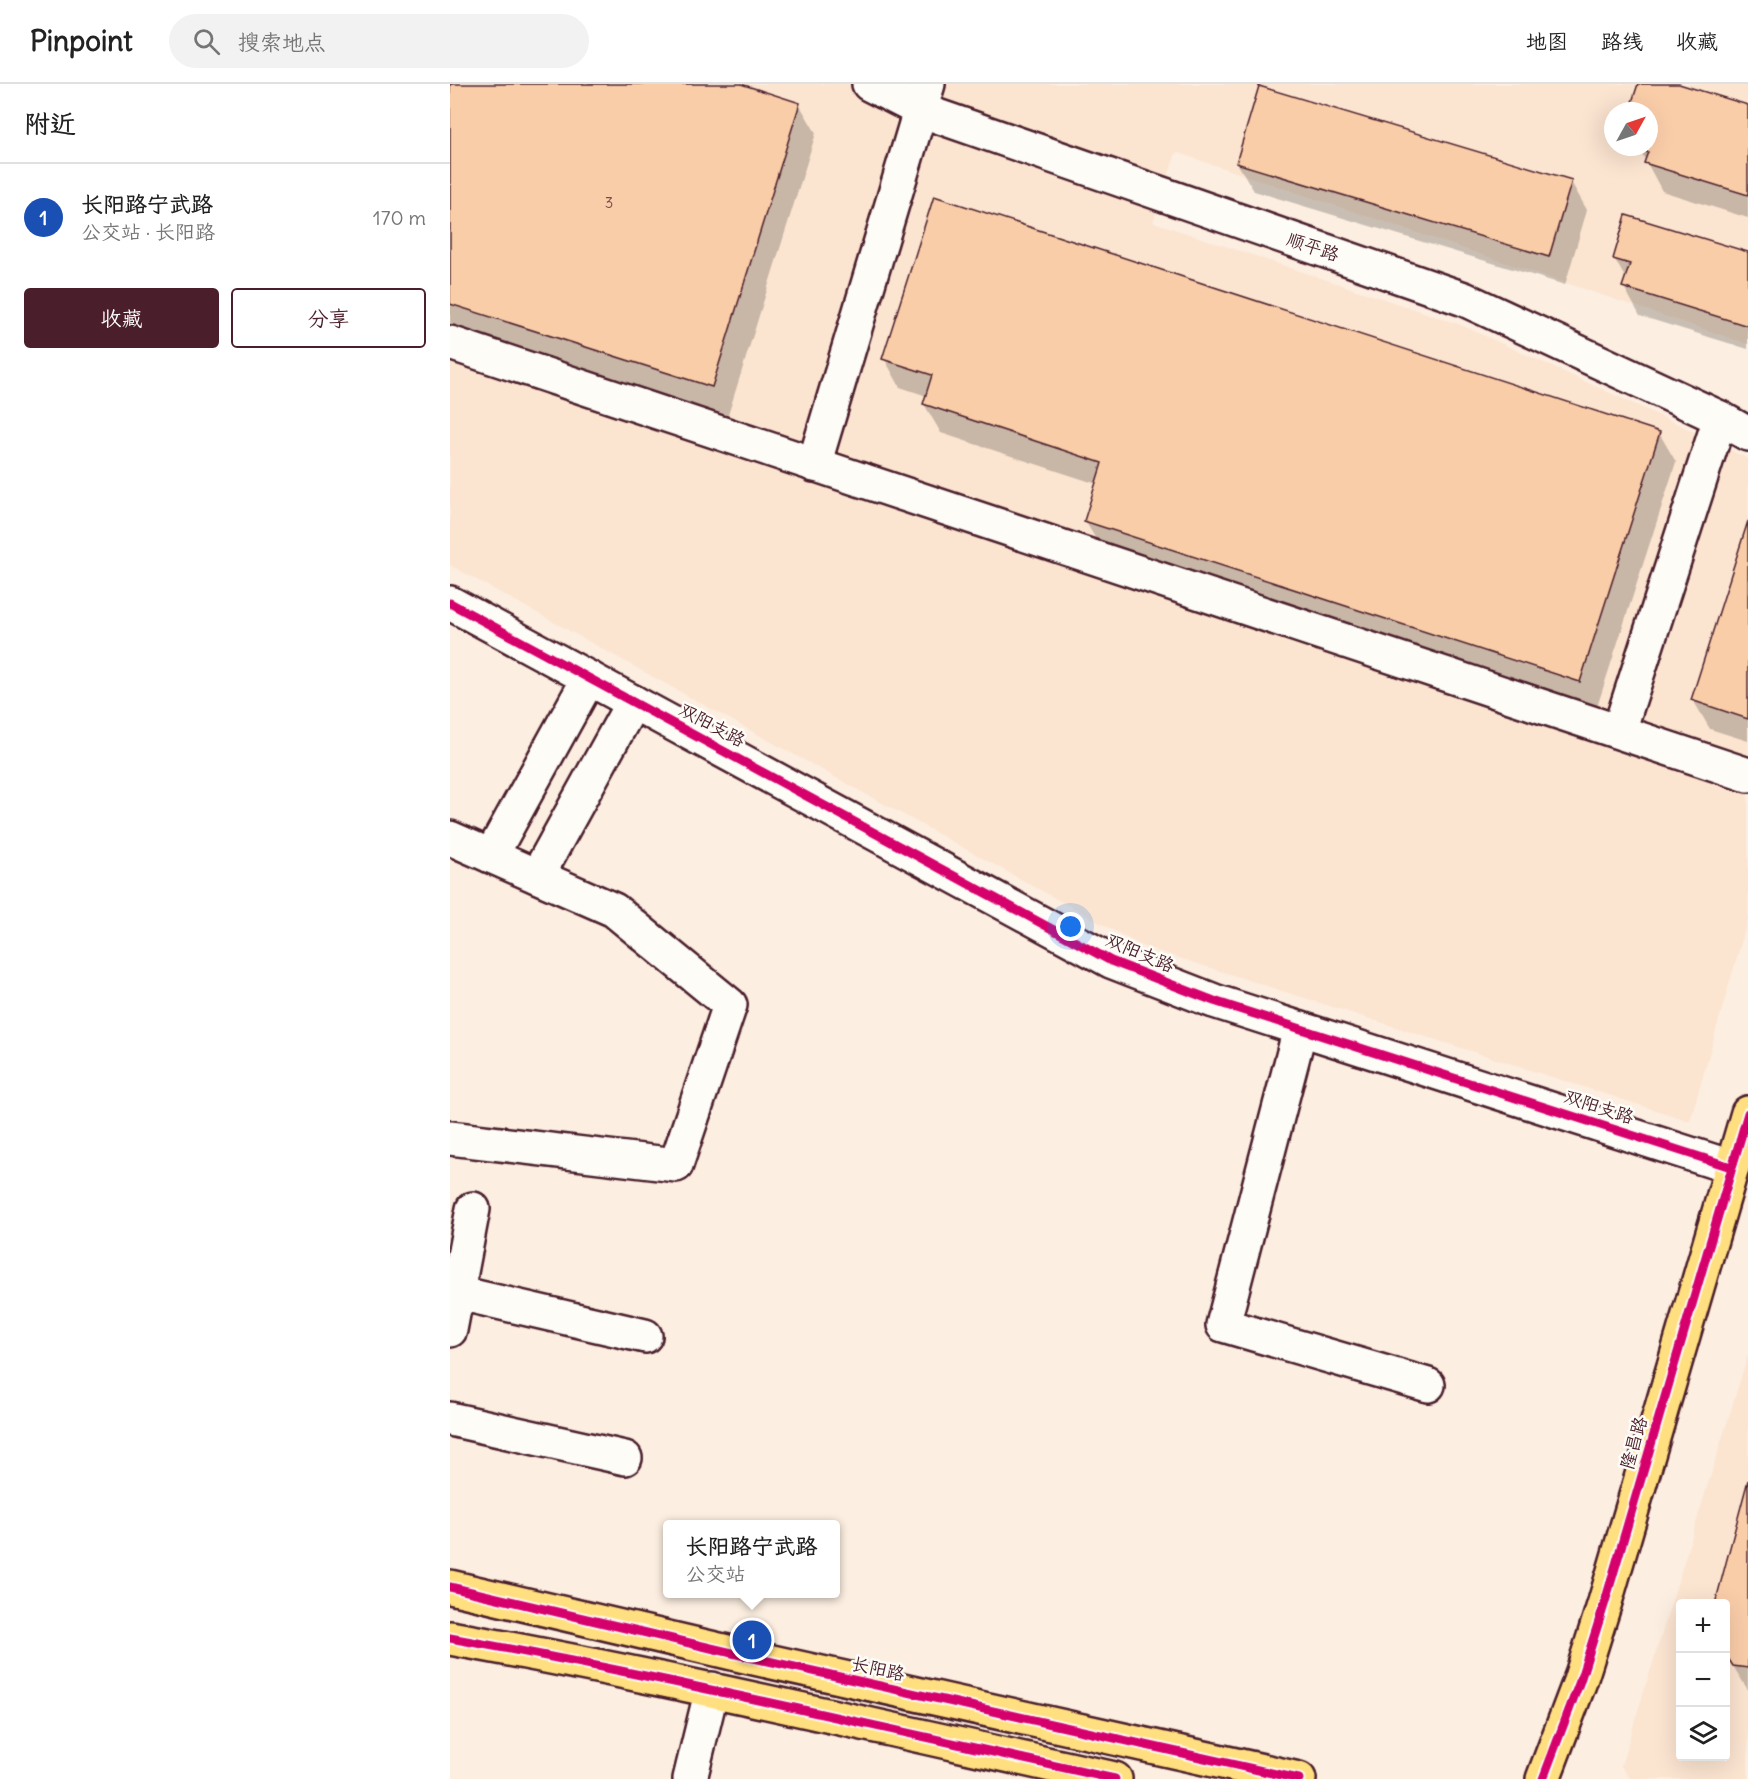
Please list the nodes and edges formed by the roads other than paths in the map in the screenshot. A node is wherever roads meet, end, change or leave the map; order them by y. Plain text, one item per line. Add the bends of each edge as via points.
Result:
1 (869, 84) edge
2 (924, 97) edge
3 (450, 343) edge
4 (1734, 426) edge
5 (814, 465) junction
6 (450, 603) edge
7 (589, 678) junction
8 (633, 702) junction
9 (1619, 731) junction
10 (1748, 775) edge
11 (450, 838) edge
12 (490, 856) junction
13 (537, 876) junction
14 (1300, 1029) junction
15 (1748, 1113) edge
16 (450, 1138) edge
17 (1731, 1167) junction
18 (473, 1209) dead end
19 (453, 1292) edge
20 (450, 1330) edge
21 (645, 1336) dead end
22 (1428, 1385) dead end
23 (450, 1419) edge
24 (625, 1458) dead end
25 (450, 1587) edge
26 (450, 1638) edge
27 (712, 1689) junction
28 (690, 1779) edge
29 (1115, 1779) edge
30 (1299, 1779) edge
31 (1543, 1779) edge

1 - 2 street, 顺平路
2 - 4 street, 顺平路 via 1464,299
2 - 5 street
3 - 5 street
4 - 9 street
5 - 9 street
6 - 7 street, 双阳支路
7 - 8 street, 双阳支路
7 - 12 street
8 - 13 street
8 - 14 street, 双阳支路 via 1111,961
9 - 10 street
11 - 12 street
12 - 13 street
13 - 16 street via 614,910 730,1005 676,1166
14 - 17 street, 双阳支路
14 - 22 street via 1223,1325
15 - 17 main road, 隆昌路
17 - 31 main road, 隆昌路 via 1605,1602
18 - 19 street
19 - 20 street
19 - 21 street
23 - 24 street
25 - 30 main road, 长阳路
26 - 27 main road
27 - 28 street
27 - 29 main road

